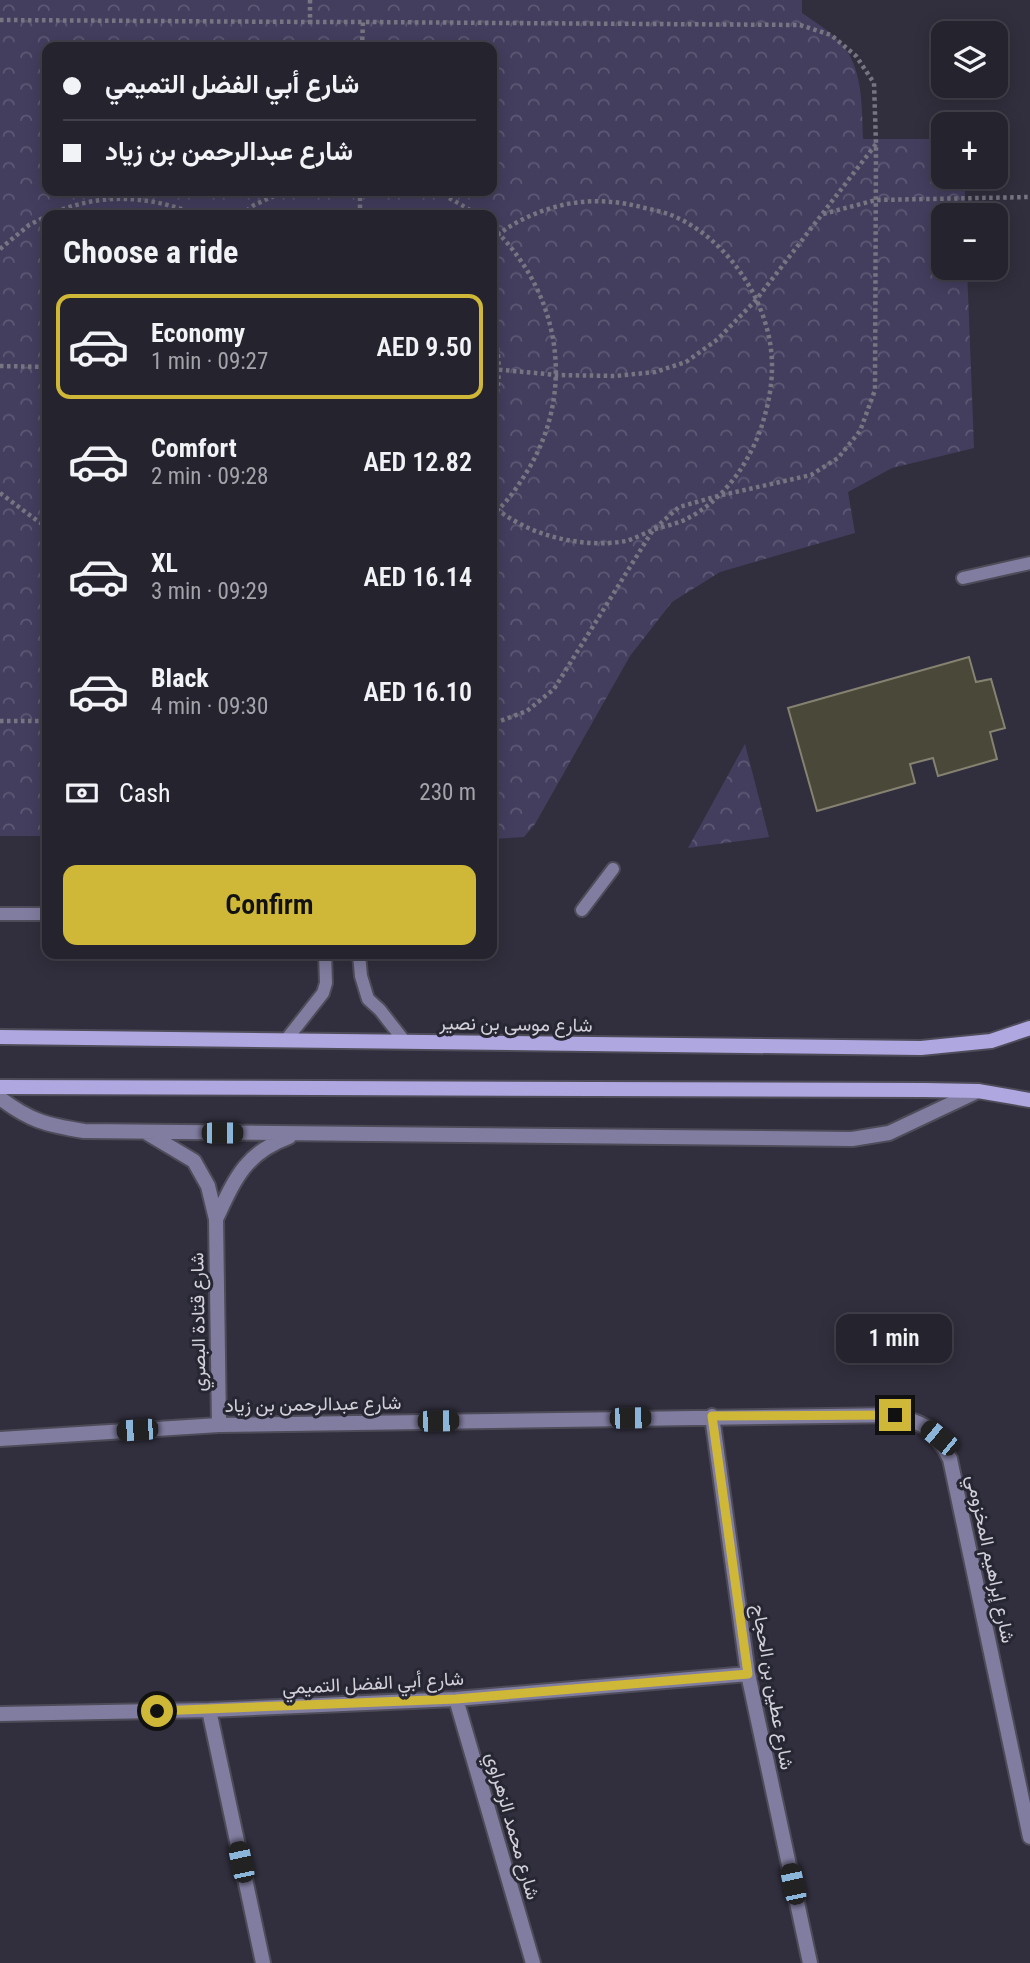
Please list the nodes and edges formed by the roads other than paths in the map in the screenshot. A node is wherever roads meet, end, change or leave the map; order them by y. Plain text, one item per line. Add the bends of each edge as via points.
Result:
1 (1030, 563) edge
2 (963, 578) dead end
3 (613, 869) dead end
4 (583, 910) dead end
5 (0, 914) edge
6 (42, 914) edge
7 (325, 959) edge
8 (359, 959) edge
9 (1030, 1028) edge
10 (0, 1037) edge
11 (286, 1040) junction
12 (405, 1042) junction
13 (0, 1087) edge
14 (978, 1091) junction
15 (0, 1098) edge
16 (1030, 1100) edge
17 (146, 1132) junction
18 (299, 1133) junction
19 (216, 1219) junction
20 (712, 1416) junction
21 (920, 1422) joint
22 (219, 1425) junction
23 (0, 1439) edge
24 (748, 1674) junction
25 (456, 1699) junction
26 (209, 1710) junction
27 (0, 1714) edge
28 (1026, 1803) edge
29 (1030, 1838) edge
30 (263, 1963) edge
31 (533, 1963) edge
32 (810, 1963) edge

1 - 2 lane
3 - 4 lane
5 - 6 lane
7 - 11 lane via 323,993
8 - 12 lane via 368,999
9 - 12 street, شارع موسى بن نصير via 991,1041 921,1048
10 - 11 street, شارع موسى بن نصير
11 - 12 street, شارع موسى بن نصير
13 - 14 street
14 - 16 street
14 - 18 street via 889,1133 852,1139
15 - 17 street via 47,1125
17 - 18 street
17 - 19 street, شارع قتادة البصري via 194,1161 208,1186
18 - 19 street, شارع قتادة البصري via 268,1144 249,1160
19 - 22 street, شارع قتادة البصري
20 - 21 street, شارع عبدالرحمن بن زياد via 895,1415
20 - 22 street, شارع عبدالرحمن بن زياد
20 - 24 street, شارع عطين بن الحجاج
21 - 28 street, شارع إبراهيم المخزومي via 939,1438 950,1459
22 - 23 street, شارع عبدالرحمن بن زياد
24 - 25 street, شارع أبي الفضل التميمي
24 - 32 street, شارع عطين بن الحجاج
25 - 26 street, شارع أبي الفضل التميمي
25 - 31 street, شارع محمد الزهراوي
26 - 27 street, شارع أبي الفضل التميمي
26 - 30 street
28 - 29 street, شارع إبراهيم المخزومي

